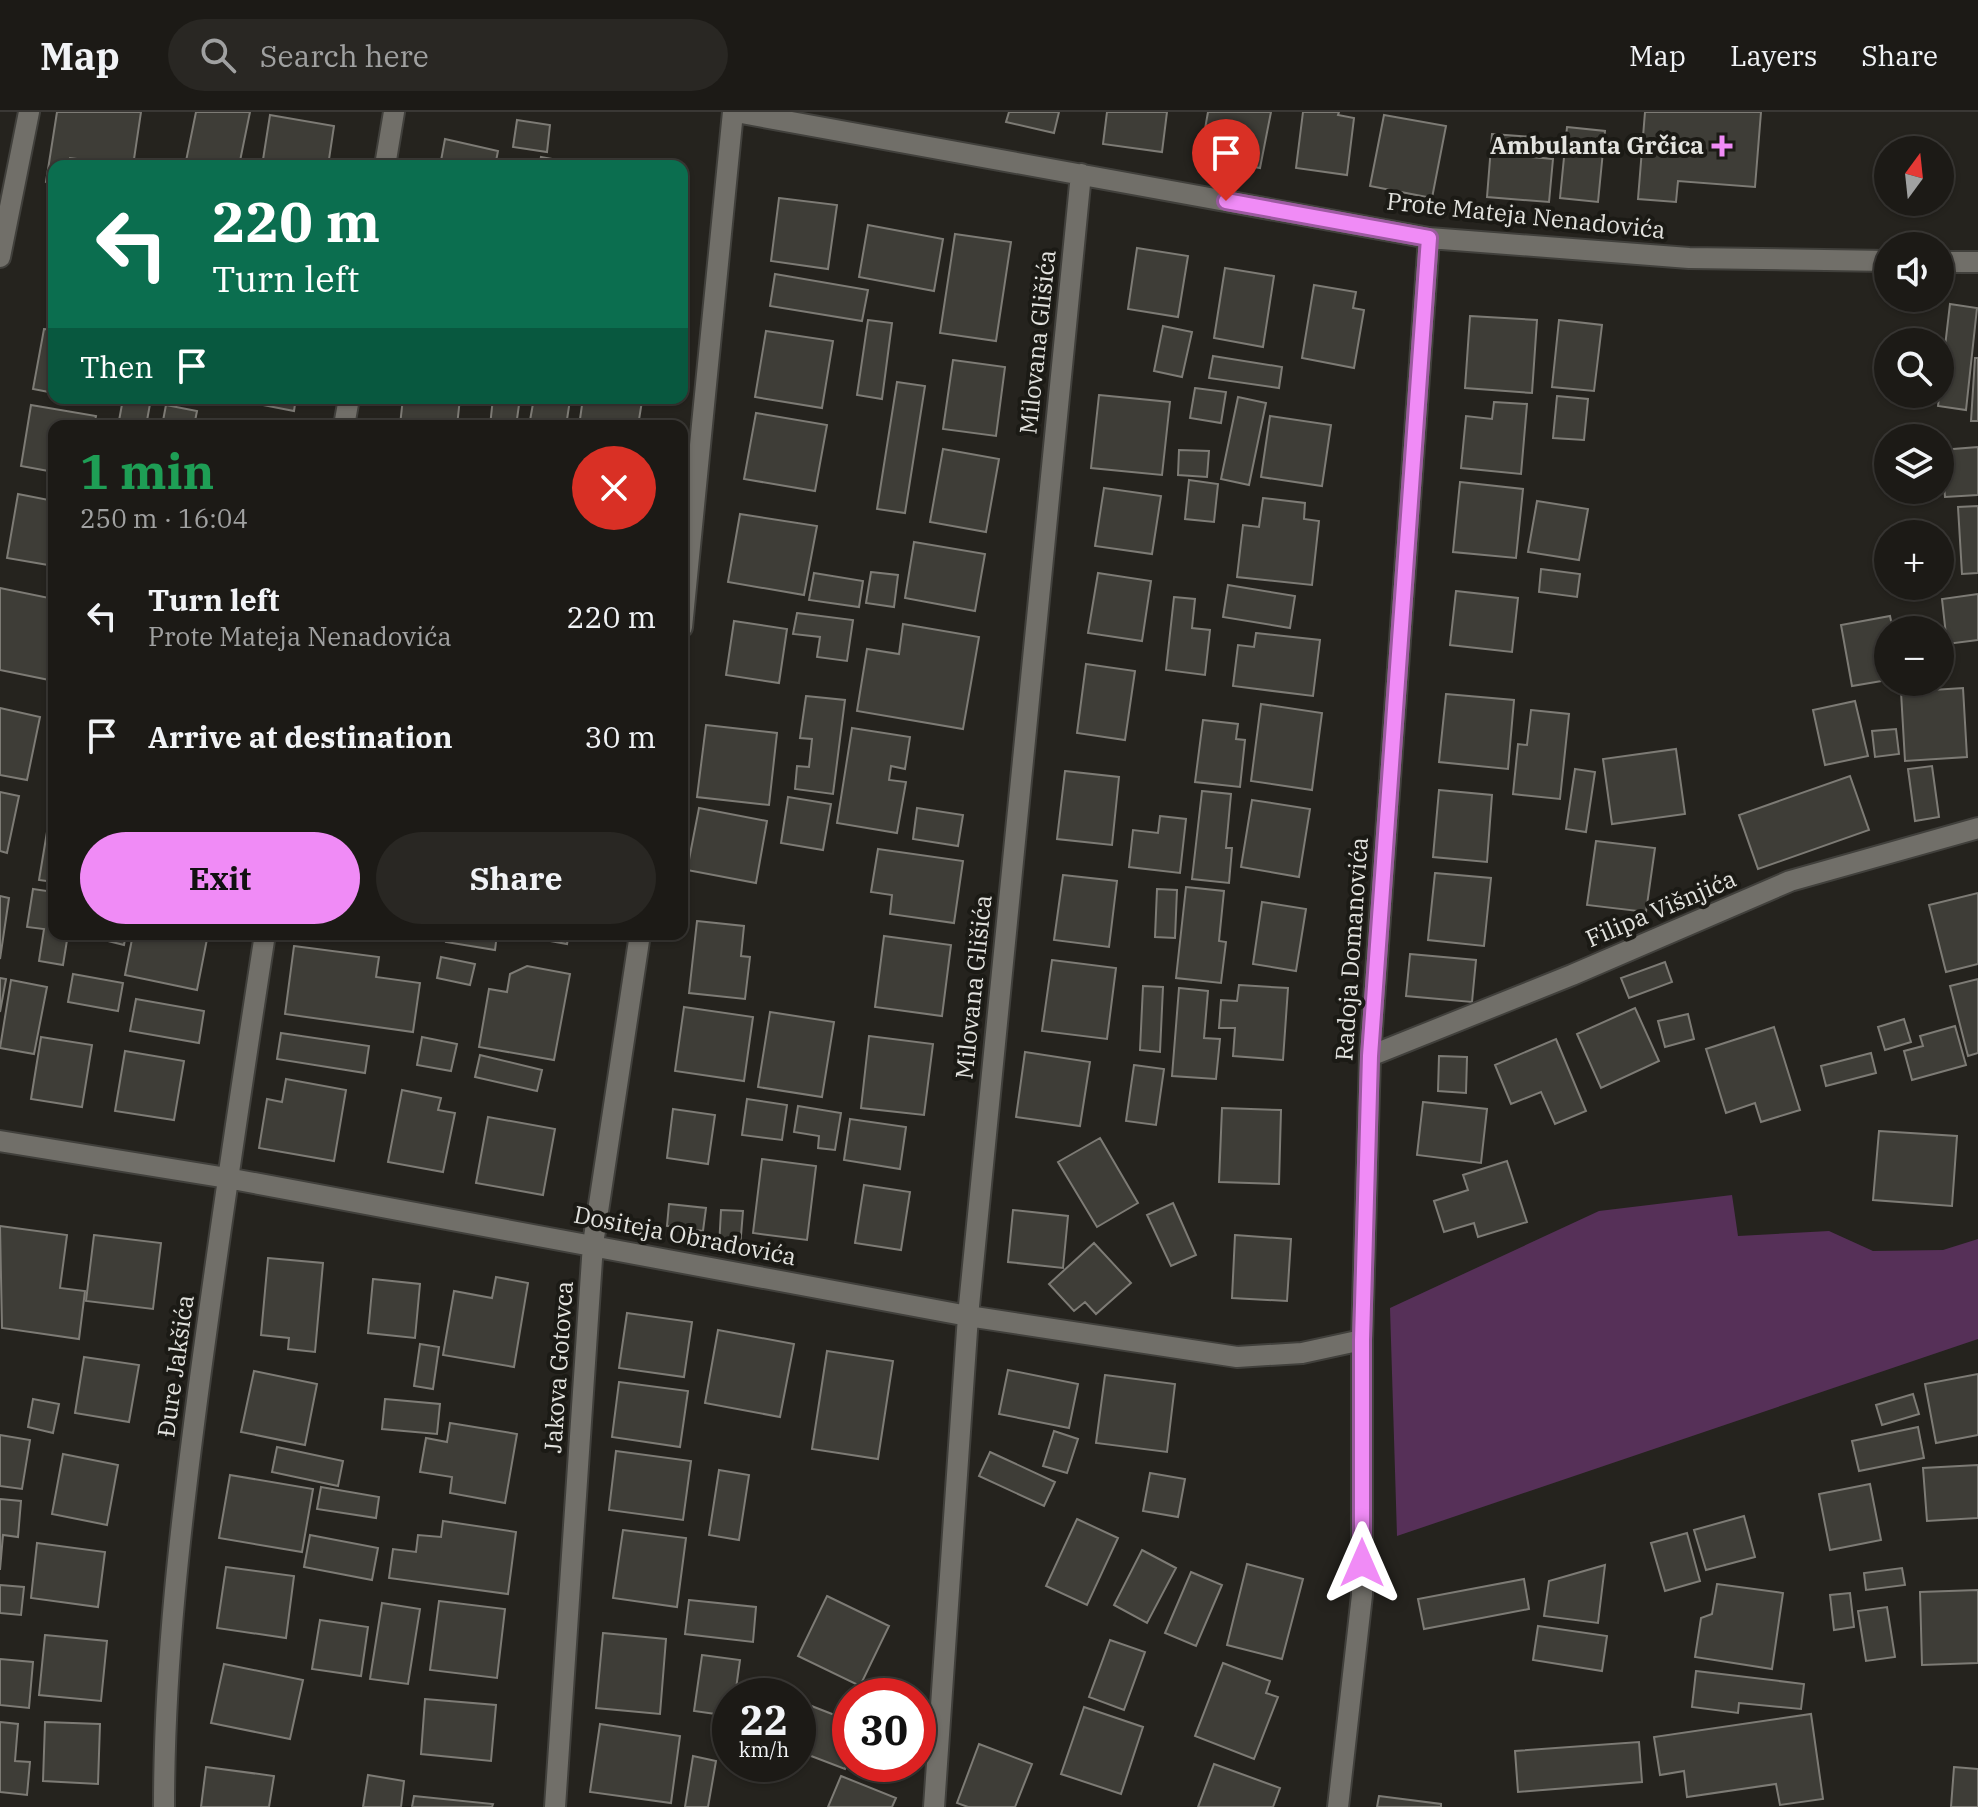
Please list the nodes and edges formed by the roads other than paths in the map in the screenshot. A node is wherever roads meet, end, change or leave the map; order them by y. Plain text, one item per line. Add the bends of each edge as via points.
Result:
1 (29, 112) edge
2 (394, 112) edge
3 (735, 112) edge
4 (10, 149) edge
5 (386, 160) edge
6 (1081, 174) junction
7 (1429, 238) junction
8 (0, 257) edge
9 (1874, 261) edge
10 (1954, 262) edge
11 (1978, 262) edge
12 (688, 569) edge
13 (1978, 828) edge
14 (264, 940) edge
15 (639, 940) edge
16 (1370, 1056) junction
17 (0, 1141) edge
18 (227, 1178) junction
19 (593, 1244) junction
20 (968, 1316) junction
21 (1362, 1340) junction
22 (164, 1807) edge
23 (555, 1807) edge
24 (934, 1807) edge
25 (1338, 1807) edge

1 - 4 street
2 - 5 street
3 - 6 street, Prote Mateja Nenadovića
3 - 12 street
4 - 8 street
6 - 7 street, Prote Mateja Nenadovića
6 - 20 street, Milovana Glišića
7 - 9 street, Prote Mateja Nenadovića via 1689,258
7 - 16 street, Radoja Domanovića
10 - 11 street
13 - 16 street, Filipa Višnjića via 1790,881
14 - 18 street, Đure Jakšića
15 - 19 street, Jakova Gotovca
16 - 21 street, Radoja Domanovića
17 - 18 street, Dositeja Obradovića
18 - 19 street, Dositeja Obradovića
18 - 22 street, Đure Jakšića via 174,1575
19 - 20 street, Dositeja Obradovića
19 - 23 street, Jakova Gotovca
20 - 21 street, Dositeja Obradovića via 1237,1357 1302,1353
20 - 24 street, Milovana Glišića
21 - 25 street, Radoja Domanovića via 1362,1595

